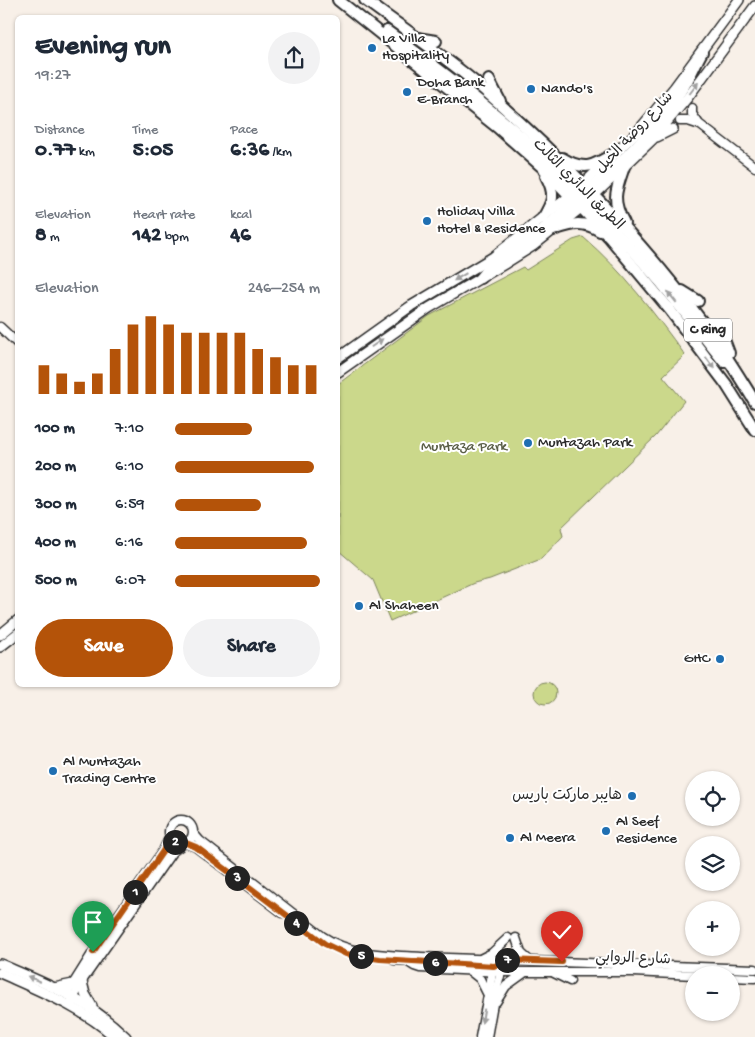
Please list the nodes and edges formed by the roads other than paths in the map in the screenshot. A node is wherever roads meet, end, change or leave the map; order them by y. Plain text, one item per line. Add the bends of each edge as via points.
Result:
1 (338, 0) edge
2 (365, 0) edge
3 (737, 2) edge
4 (755, 6) edge
5 (364, 20) junction
6 (416, 38) junction
7 (436, 41) dead end
8 (702, 52) junction
9 (413, 70) dead end
10 (426, 71) junction
11 (489, 80) dead end
12 (445, 97) dead end
13 (463, 100) junction
14 (504, 108) junction
15 (692, 108) dead end
16 (680, 121) dead end
17 (699, 124) junction
18 (673, 129) dead end
19 (652, 140) junction
20 (549, 150) junction
21 (616, 153) junction
22 (541, 166) junction
23 (624, 167) junction
24 (755, 167) edge
25 (582, 196) junction
26 (543, 218) junction
27 (553, 230) junction
28 (610, 238) junction
29 (634, 238) junction
30 (480, 278) junction
31 (676, 287) junction
32 (698, 301) dead end
33 (0, 327) edge
34 (723, 337) dead end
35 (15, 341) edge
36 (340, 357) edge
37 (735, 368) junction
38 (340, 371) edge
39 (726, 384) junction
40 (747, 389) junction
41 (755, 402) edge
42 (755, 419) edge
43 (755, 430) edge
44 (15, 622) edge
45 (0, 635) edge
46 (15, 635) edge
47 (0, 647) edge
48 (194, 834) junction
49 (170, 836) junction
50 (184, 844) junction
51 (480, 960) junction
52 (530, 961) junction
53 (408, 962) junction
54 (562, 962) junction
55 (0, 964) edge
56 (499, 966) junction
57 (755, 969) edge
58 (469, 970) junction
59 (0, 972) edge
60 (525, 972) junction
61 (553, 972) junction
62 (685, 975) edge
63 (740, 977) edge
64 (755, 978) edge
65 (570, 981) dead end
66 (78, 983) junction
67 (54, 988) junction
68 (487, 995) junction
69 (69, 1000) junction
70 (96, 1010) junction
71 (492, 1010) junction
72 (114, 1037) edge
73 (126, 1037) edge
74 (480, 1037) edge
75 (487, 1037) edge

1 - 5 highway, الطريق الدائري الثالث / C Ring
2 - 6 highway, الطريق الدائري الثالث / C Ring
3 - 8 main road, شارع روضة الخيل
19 -> 4 main road, شارع روضة الخيل
5 - 10 highway, الطريق الدائري الثالث / C Ring
5 - 25 highway via 387,31 464,88 524,139
6 - 7 highway
6 - 14 highway, الطريق الدائري الثالث / C Ring
8 - 21 main road, شارع روضة الخيل
8 - 25 highway via 685,85 664,113 630,151
9 - 10 highway
10 - 13 highway, الطريق الدائري الثالث / C Ring
11 - 14 highway
12 - 13 highway
13 - 22 highway, الطريق الدائري الثالث / C Ring
14 - 20 highway, الطريق الدائري الثالث / C Ring
15 - 17 street
16 - 17 street
17 - 24 street
18 - 19 main road
19 - 23 main road, شارع روضة الخيل
20 - 21 highway via 572,164 584,167
20 - 25 highway, الطريق الدائري الثالث / C Ring
21 - 25 main road, شارع روضة الخيل
22 - 25 highway, الطريق الدائري الثالث / C Ring
22 - 26 highway via 553,195
23 - 25 main road, شارع روضة الخيل
23 - 29 highway via 615,201
25 - 26 main road, شارع روضة الخيل
25 - 27 main road, شارع روضة الخيل
25 - 28 highway, الطريق الدائري الثالث / C Ring
25 - 29 highway, الطريق الدائري الثالث / C Ring
25 - 30 highway via 543,229 490,266
40 -> 25 highway via 662,283
26 -> 36 main road, شارع روضة الخيل via 493,257 411,306
27 - 28 highway via 583,224
27 - 30 main road, شارع روضة الخيل
28 -> 39 highway, الطريق الدائري الثالث / C Ring
29 - 31 highway, الطريق الدائري الثالث / C Ring
38 -> 30 main road, شارع روضة الخيل via 424,312
31 - 32 highway
31 - 37 highway, الطريق الدائري الثالث / C Ring
33 - 35 street
34 - 37 highway
37 - 40 highway, الطريق الدائري الثالث / C Ring
39 - 42 highway
39 - 43 highway, الطريق الدائري الثالث / C Ring
40 - 41 highway, الطريق الدائري الثالث / C Ring
44 - 45 main road
46 - 47 main road
48 - 49 street via 190,823 182,819 171,824
48 - 50 street
48 - 51 street via 336,945 348,950 384,954
49 - 50 street
49 - 66 street
50 - 53 street, شارع الروابي via 196,847 325,944 346,954
50 - 66 street via 172,852
51 - 52 street via 512,938
51 - 56 street
52 - 54 street, شارع الروابي
52 - 56 street, شارع الروابي
53 - 56 street
53 - 58 street, شارع الروابي via 417,968
54 - 56 street
54 - 57 street, شارع الروابي
67 -> 55 main road
56 - 58 street, شارع الروابي
56 - 60 street, شارع الروابي
56 - 68 street
56 - 71 street
58 - 68 street via 480,979
59 - 69 main road
60 - 61 street, شارع الروابي
60 - 71 street via 506,986
61 - 62 street, شارع الروابي
61 - 65 street
63 - 64 street
66 - 67 main road
66 - 69 street
66 - 70 main road
67 - 69 main road
68 -> 74 street
69 - 70 main road
69 - 72 main road
70 - 73 main road
71 - 75 street

